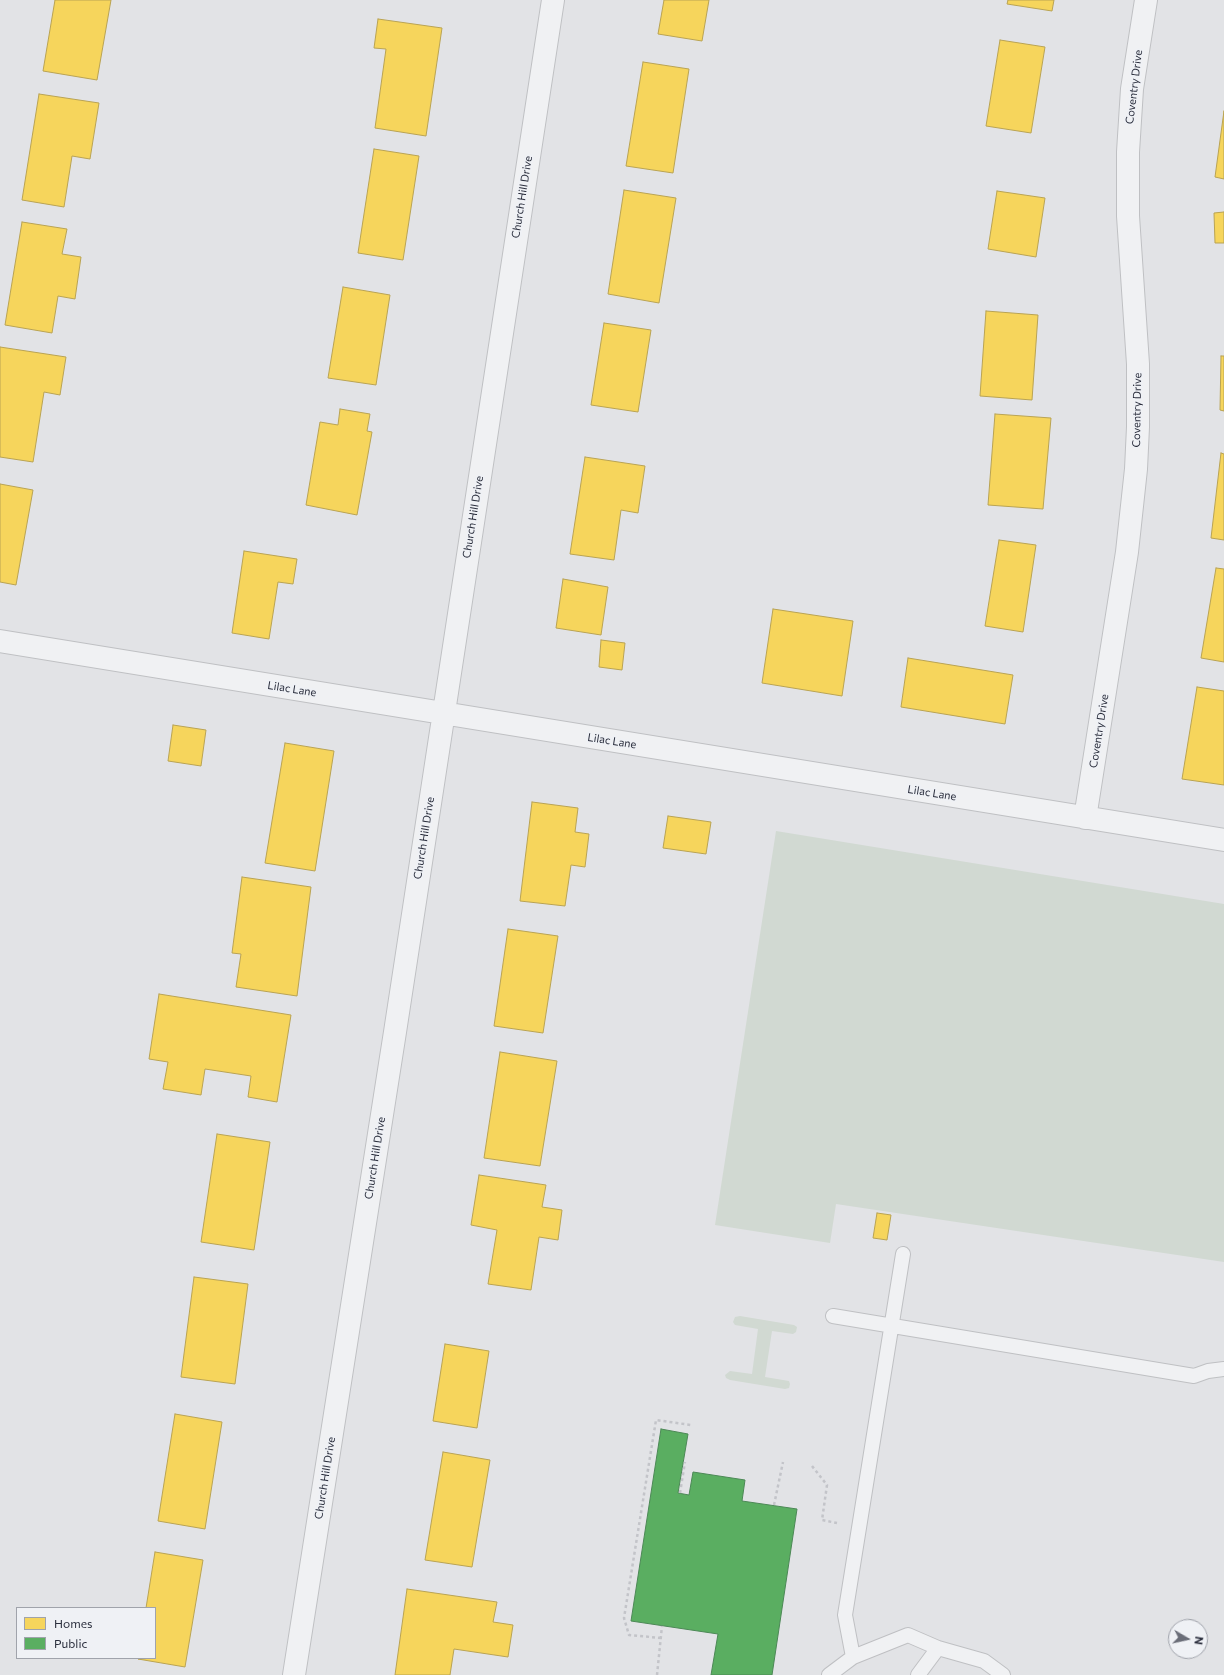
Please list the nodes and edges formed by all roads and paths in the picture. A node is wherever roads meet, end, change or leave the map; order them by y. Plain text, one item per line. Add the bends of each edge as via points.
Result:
1 (553, 0) edge
2 (1146, 0) edge
3 (0, 641) edge
4 (443, 713) junction
5 (1085, 818) junction
6 (1224, 840) edge
7 (902, 1254) dead end
8 (833, 1316) dead end
9 (891, 1326) junction
10 (1224, 1369) edge
11 (691, 1425) dead end
12 (685, 1462) dead end
13 (783, 1462) dead end
14 (812, 1466) dead end
15 (680, 1493) dead end
16 (774, 1505) dead end
17 (842, 1524) dead end
18 (662, 1626) dead end
19 (661, 1638) junction
20 (938, 1648) junction
21 (853, 1657) junction
22 (294, 1675) edge
23 (657, 1675) edge
24 (828, 1675) edge
25 (918, 1675) edge
26 (1003, 1675) edge

1 - 4 street, Church Hill Drive
2 - 5 street, Coventry Drive via 1132,89 1128,152 1128,216 1138,364 1136,469 1127,552
3 - 4 street, Lilac Lane
4 - 5 street, Lilac Lane
4 - 22 street, Church Hill Drive
5 - 6 street, Lilac Lane
7 - 9 lane
8 - 9 lane
9 - 10 lane via 1194,1376
9 - 21 lane via 845,1615
11 - 19 path via 656,1420 624,1618 629,1634
12 - 15 path
13 - 16 path
14 - 17 path via 827,1485 822,1520
18 - 19 path
19 - 23 path
20 - 21 lane via 908,1635
20 - 25 lane
20 - 26 lane via 984,1661
21 - 24 lane

